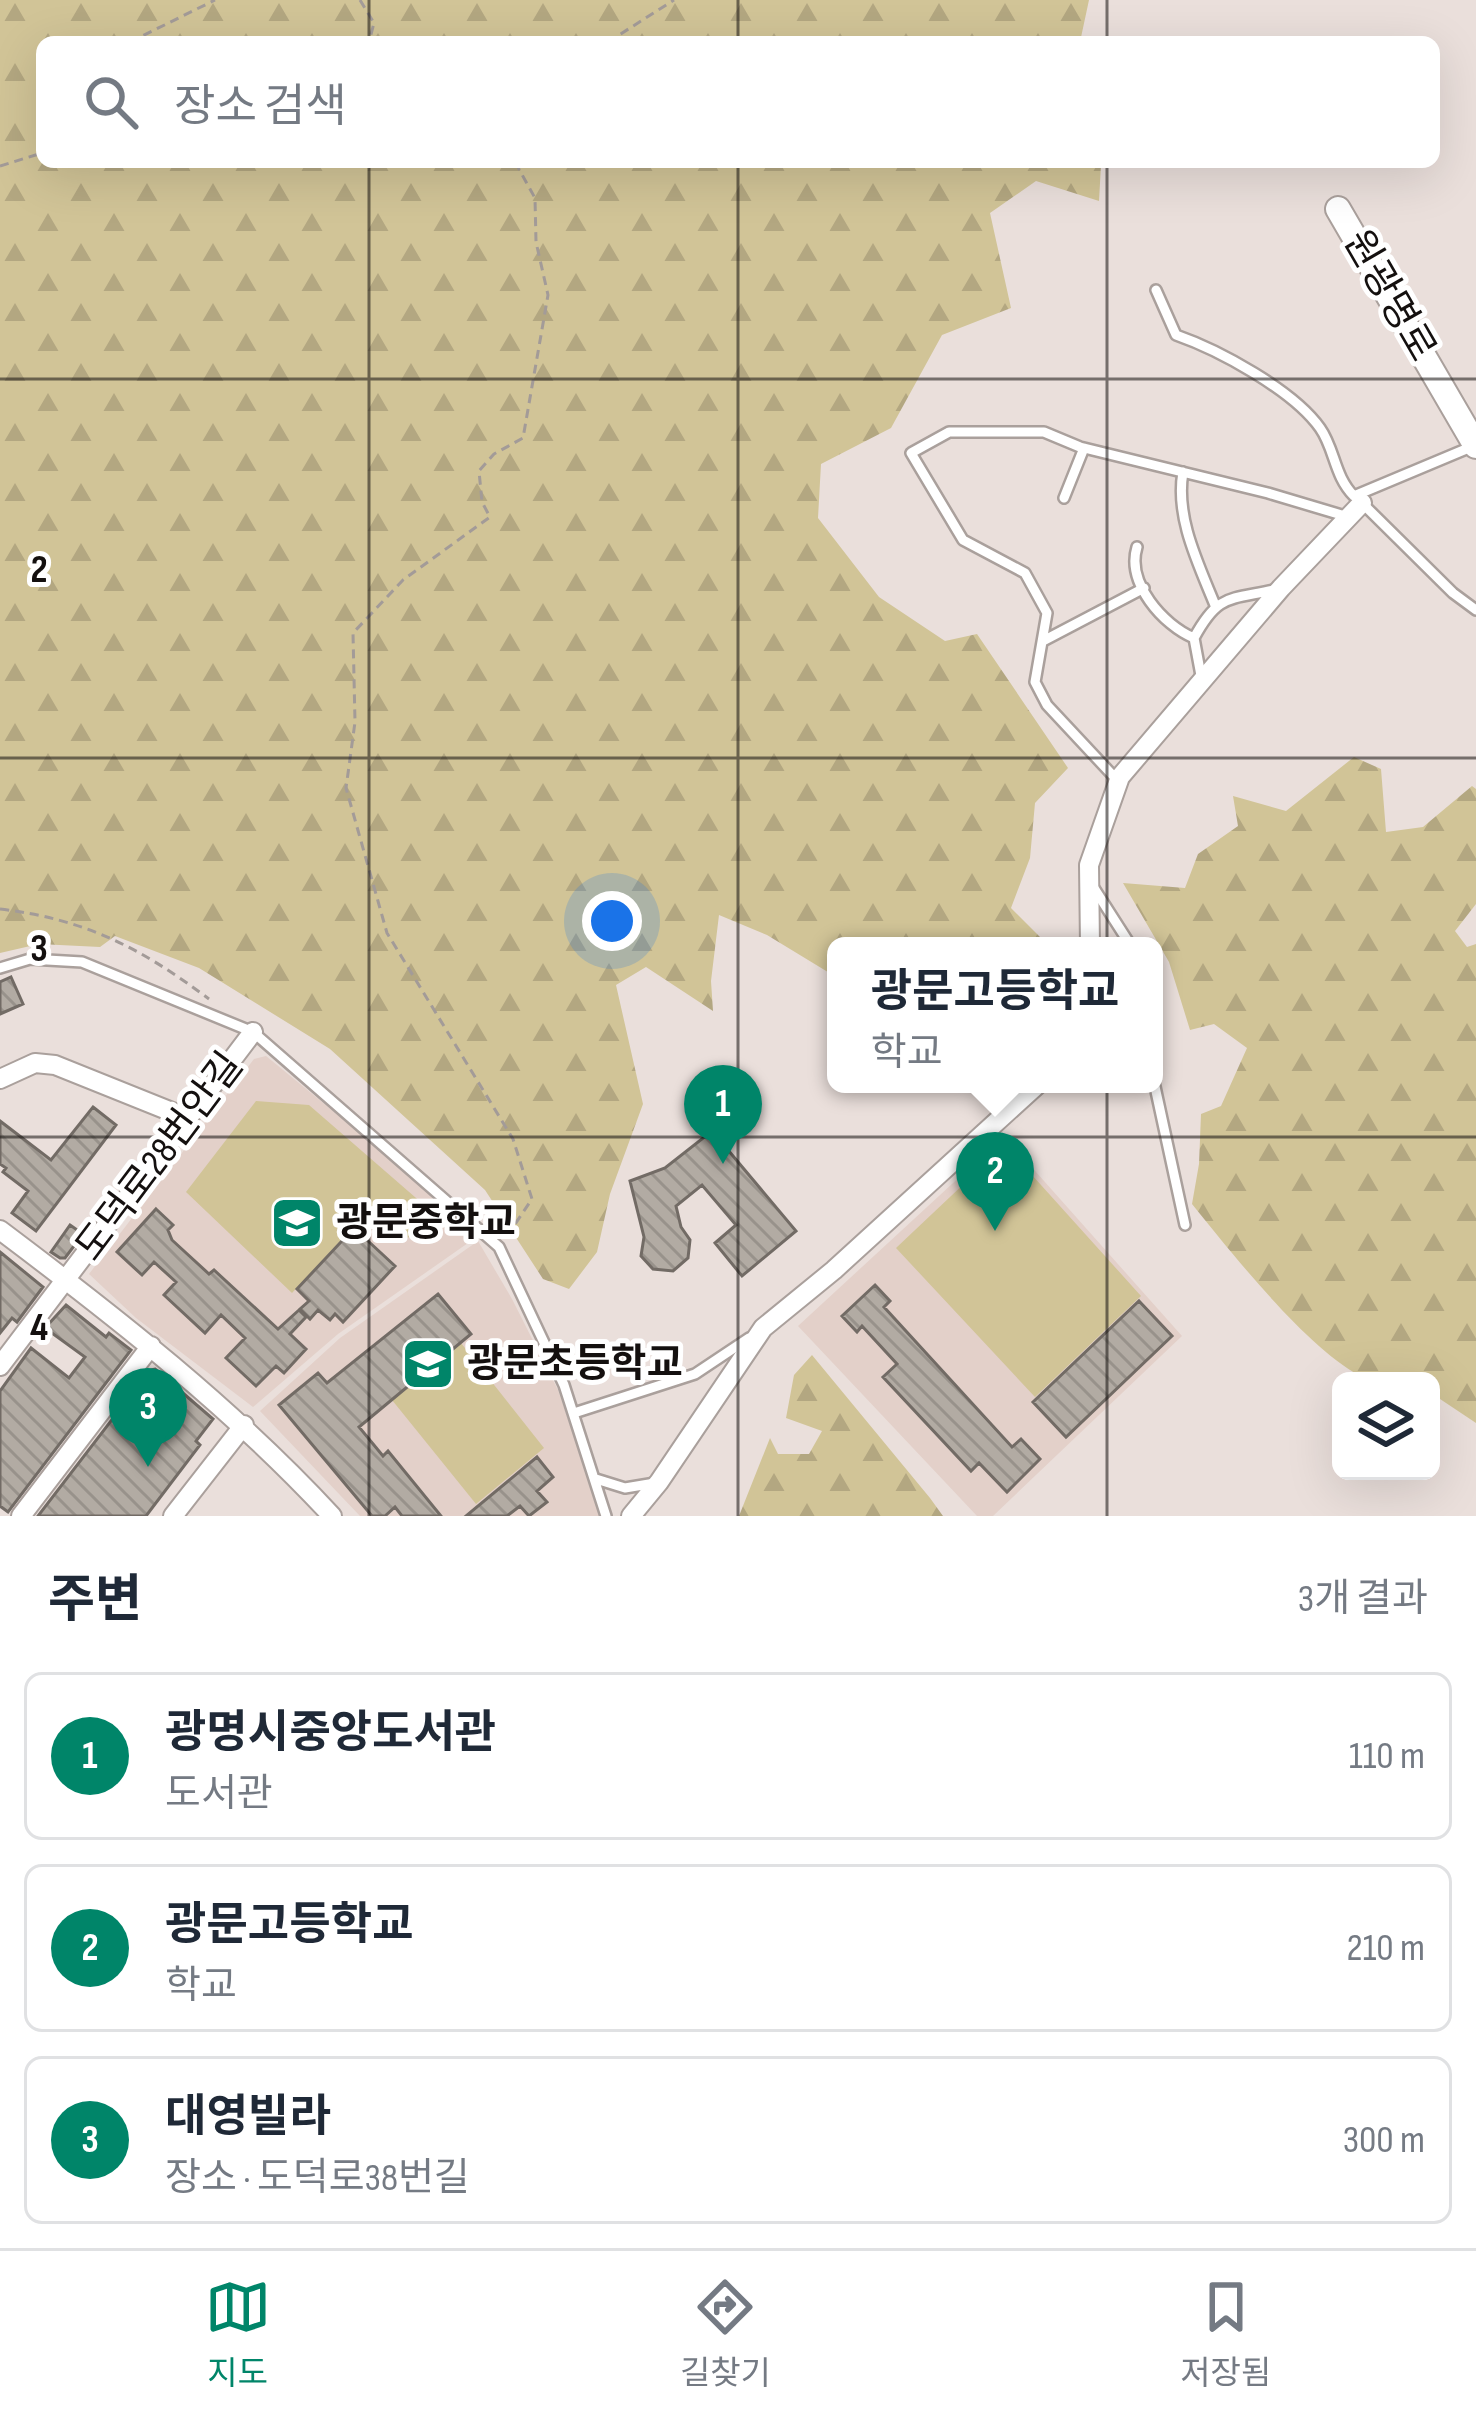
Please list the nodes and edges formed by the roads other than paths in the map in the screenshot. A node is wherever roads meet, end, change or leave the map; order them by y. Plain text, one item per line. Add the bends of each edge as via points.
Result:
1 (1338, 208) dead end
2 (1156, 290) dead end
3 (1476, 445) edge
4 (1084, 448) junction
5 (1183, 472) junction
6 (1064, 498) dead end
7 (1355, 505) junction
8 (1137, 547) dead end
9 (1144, 588) junction
10 (1281, 588) junction
11 (1215, 605) junction
12 (1476, 610) edge
13 (1194, 638) junction
14 (1042, 641) junction
15 (1202, 681) junction
16 (1118, 781) junction
17 (1089, 880) junction
18 (1090, 937) edge
19 (1126, 937) edge
20 (0, 968) edge
21 (253, 1032) junction
22 (0, 1079) edge
23 (1028, 1093) edge
24 (1156, 1093) edge
25 (187, 1118) junction
26 (1185, 1225) dead end
27 (0, 1230) edge
28 (67, 1282) junction
29 (763, 1328) junction
30 (151, 1346) junction
31 (0, 1366) edge
32 (574, 1413) junction
33 (244, 1425) junction
34 (596, 1479) junction
35 (659, 1482) junction
36 (329, 1515) edge
37 (21, 1516) edge
38 (173, 1516) edge
39 (605, 1516) edge
40 (631, 1516) edge

1 - 3 street, 원광명로
2 - 7 lane via 1176,334 1307,412
3 - 7 lane
4 - 5 lane
4 - 6 lane
4 - 14 lane via 1044,432 949,432 911,453 963,540 1025,573 1048,613
5 - 7 lane
5 - 11 lane via 1192,546
7 - 10 street
7 - 12 lane
8 - 9 lane via 1133,560
9 - 13 lane via 1171,628
9 - 14 lane
10 - 11 lane
10 - 15 street
11 - 13 lane
13 - 15 lane
14 - 16 lane via 1035,682 1047,706
15 - 16 street
16 - 17 street
17 - 18 street
17 - 19 lane
20 - 21 lane via 30,959 82,962
21 - 25 street, 도덕로28번안길
21 - 32 lane via 499,1247
22 - 25 street via 35,1063 56,1065
23 - 29 street
24 - 26 lane
25 - 28 street, 도덕로28번안길
27 - 28 street, 도덕로28번안길
28 - 30 street, 도덕로28번안길
28 - 31 street, 도덕로28번안길
29 - 32 lane via 694,1374
29 - 35 street
30 - 33 street, 도덕로28번안길
30 - 37 street
32 - 34 lane
33 - 36 street, 도덕로28번안길
33 - 38 street
34 - 35 lane via 626,1488
34 - 39 lane
35 - 40 street

